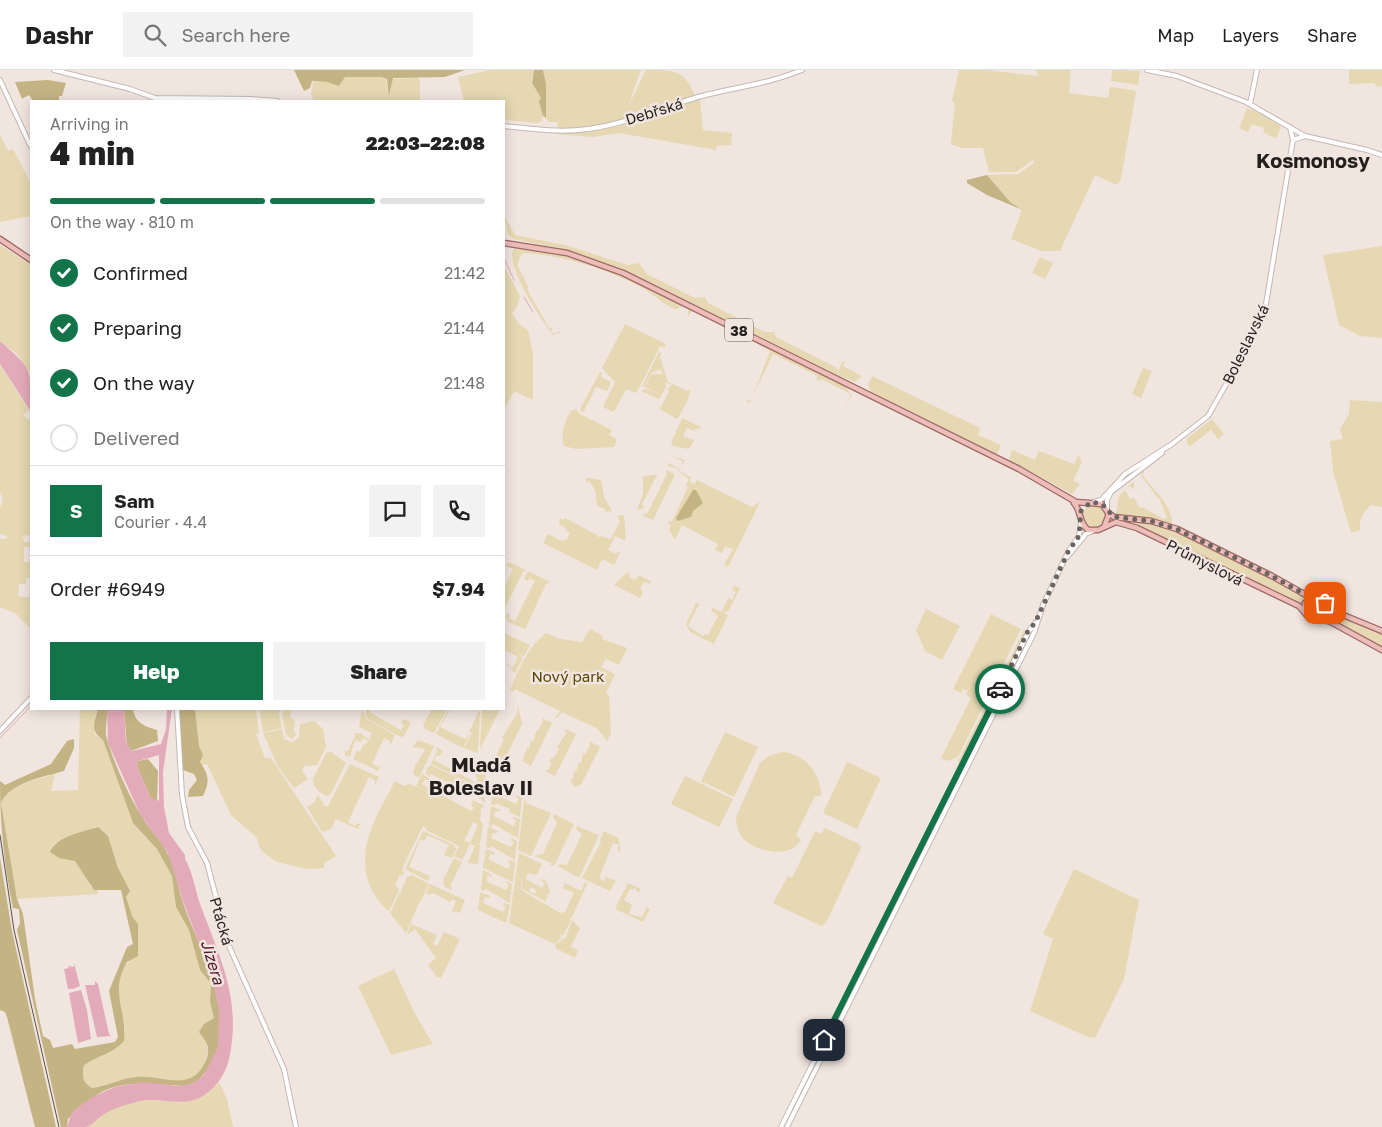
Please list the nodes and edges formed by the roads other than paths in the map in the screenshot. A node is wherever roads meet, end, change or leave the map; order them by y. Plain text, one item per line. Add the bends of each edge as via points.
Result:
1 (54, 70) edge
2 (802, 70) edge
3 (1148, 70) edge
4 (1257, 70) edge
5 (0, 80) edge
6 (268, 100) edge
7 (1250, 104) junction
8 (505, 126) edge
9 (1290, 127) junction
10 (1305, 136) junction
11 (1293, 140) junction
12 (30, 145) edge
13 (1382, 155) edge
14 (0, 239) edge
15 (505, 243) edge
16 (30, 259) edge
17 (1172, 444) junction
18 (1070, 499) junction
19 (1092, 502) junction
20 (1107, 510) junction
21 (1080, 515) junction
22 (1080, 522) junction
23 (1104, 527) junction
24 (1093, 531) junction
25 (1066, 559) junction
26 (1315, 597) junction
27 (1326, 604) junction
28 (1304, 612) junction
29 (1317, 620) junction
30 (1035, 623) junction
31 (1382, 631) edge
32 (1382, 650) edge
33 (30, 699) edge
34 (177, 710) edge
35 (0, 730) edge
36 (296, 1127) edge
37 (781, 1127) edge
38 (787, 1127) edge

1 - 6 street via 155,98
2 - 8 street, Debřská via 767,83 701,97 644,116 589,129
3 - 7 street via 1177,76
4 - 7 street
5 - 12 street
7 - 9 street
9 - 10 street
9 - 11 street, Boleslavská
10 - 11 street
10 - 13 street
11 - 17 street, Boleslavská via 1264,308 1209,414
14 - 16 main road
15 - 18 main road, 38 via 574,255 638,279 1020,470
17 - 19 street, Boleslavská via 1125,474 1101,500
17 - 20 street via 1112,492 1107,500
18 - 19 main road via 1079,503
18 - 21 main road, 38 via 1078,507
19 - 20 main road via 1102,504
19 - 21 main road via 1083,507
20 - 23 main road via 1108,520
20 - 26 main road, Průmyslová via 1114,517 1151,521 1177,529
21 - 22 main road
22 - 24 main road
22 - 25 street via 1079,536
23 - 24 main road
23 - 28 main road, Průmyslová via 1116,522 1137,528 1299,606
24 - 25 street via 1086,534
25 - 30 street
26 - 27 main road, Průmyslová
26 - 28 main road via 1307,600
27 - 29 main road via 1326,614
27 - 31 main road, Průmyslová via 1332,610
28 - 29 main road, Průmyslová via 1308,618
29 - 32 main road, Průmyslová via 1329,622
30 - 37 street via 1028,631
30 - 38 street via 1035,631
33 - 35 street
34 - 36 street, Ptácká via 182,795 188,827 207,863 229,946 284,1069

